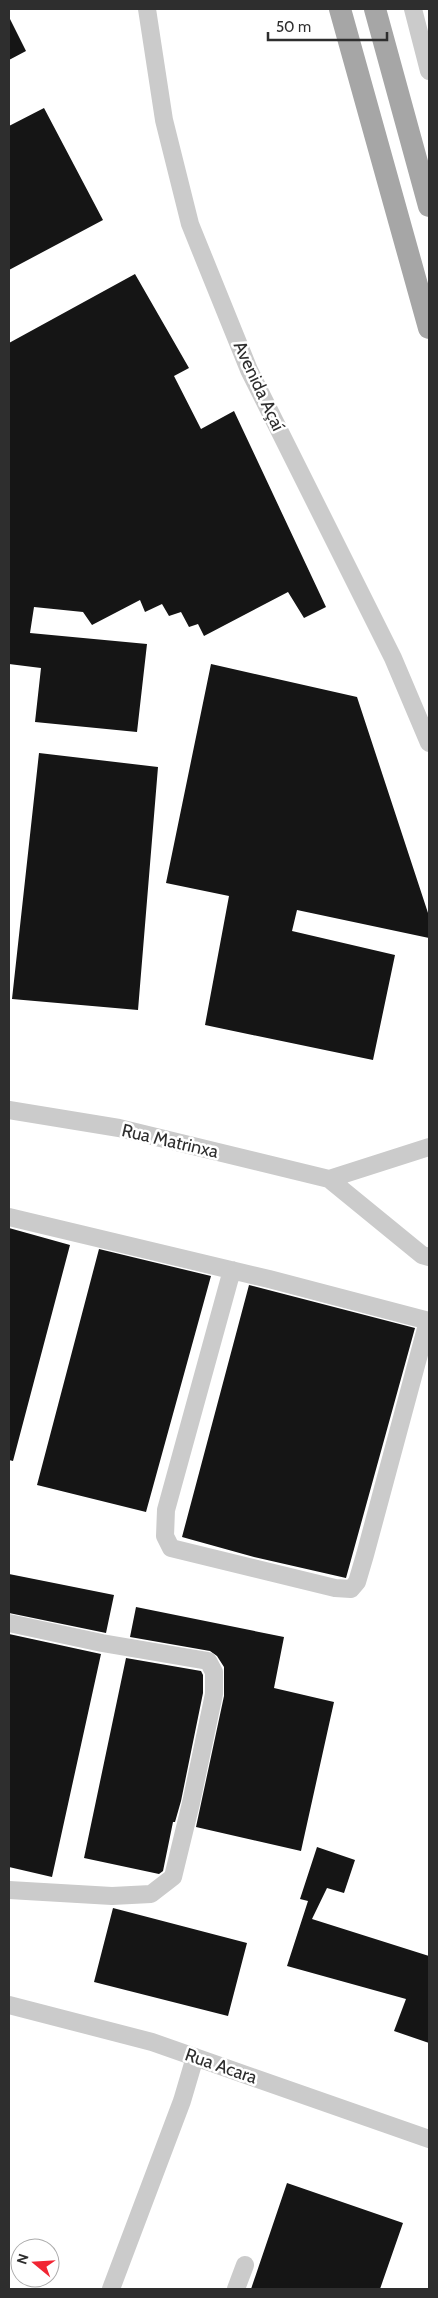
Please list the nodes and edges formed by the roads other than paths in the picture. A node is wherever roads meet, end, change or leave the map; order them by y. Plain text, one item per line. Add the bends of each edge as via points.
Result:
1 (147, 9) edge
2 (340, 9) edge
3 (375, 9) edge
4 (413, 9) edge
5 (429, 70) edge
6 (422, 155) edge
7 (383, 162) junction
8 (429, 206) edge
9 (429, 328) edge
10 (429, 743) edge
11 (9, 1110) edge
12 (429, 1147) edge
13 (329, 1179) junction
14 (9, 1217) edge
15 (429, 1257) edge
16 (232, 1270) junction
17 (429, 1321) edge
18 (9, 1623) edge
19 (9, 1890) edge
20 (9, 2005) edge
21 (195, 2057) junction
22 (429, 2139) edge
23 (245, 2265) dead end
24 (111, 2289) edge
25 (236, 2289) edge

1 - 10 street, Avenida Açaí via 164,120 190,224 249,370 393,658
2 - 7 main road
3 - 6 main road
4 - 5 street
6 - 7 main road
6 - 8 main road
7 - 9 main road
11 - 13 street, Rua Matrinxa via 119,1128
12 - 13 street
13 - 15 street, Rua Matrinxa via 422,1255
14 - 16 street
16 - 17 street
16 - 17 street via 166,1510 165,1536 171,1548 335,1588 351,1589 357,1582 365,1555
18 - 19 street via 102,1644 208,1661 214,1672 214,1694 173,1877 151,1894 112,1896
20 - 21 street, Rua Acara via 152,2042
21 - 22 street, Rua Acara
21 - 24 street via 182,2101
23 - 25 street

